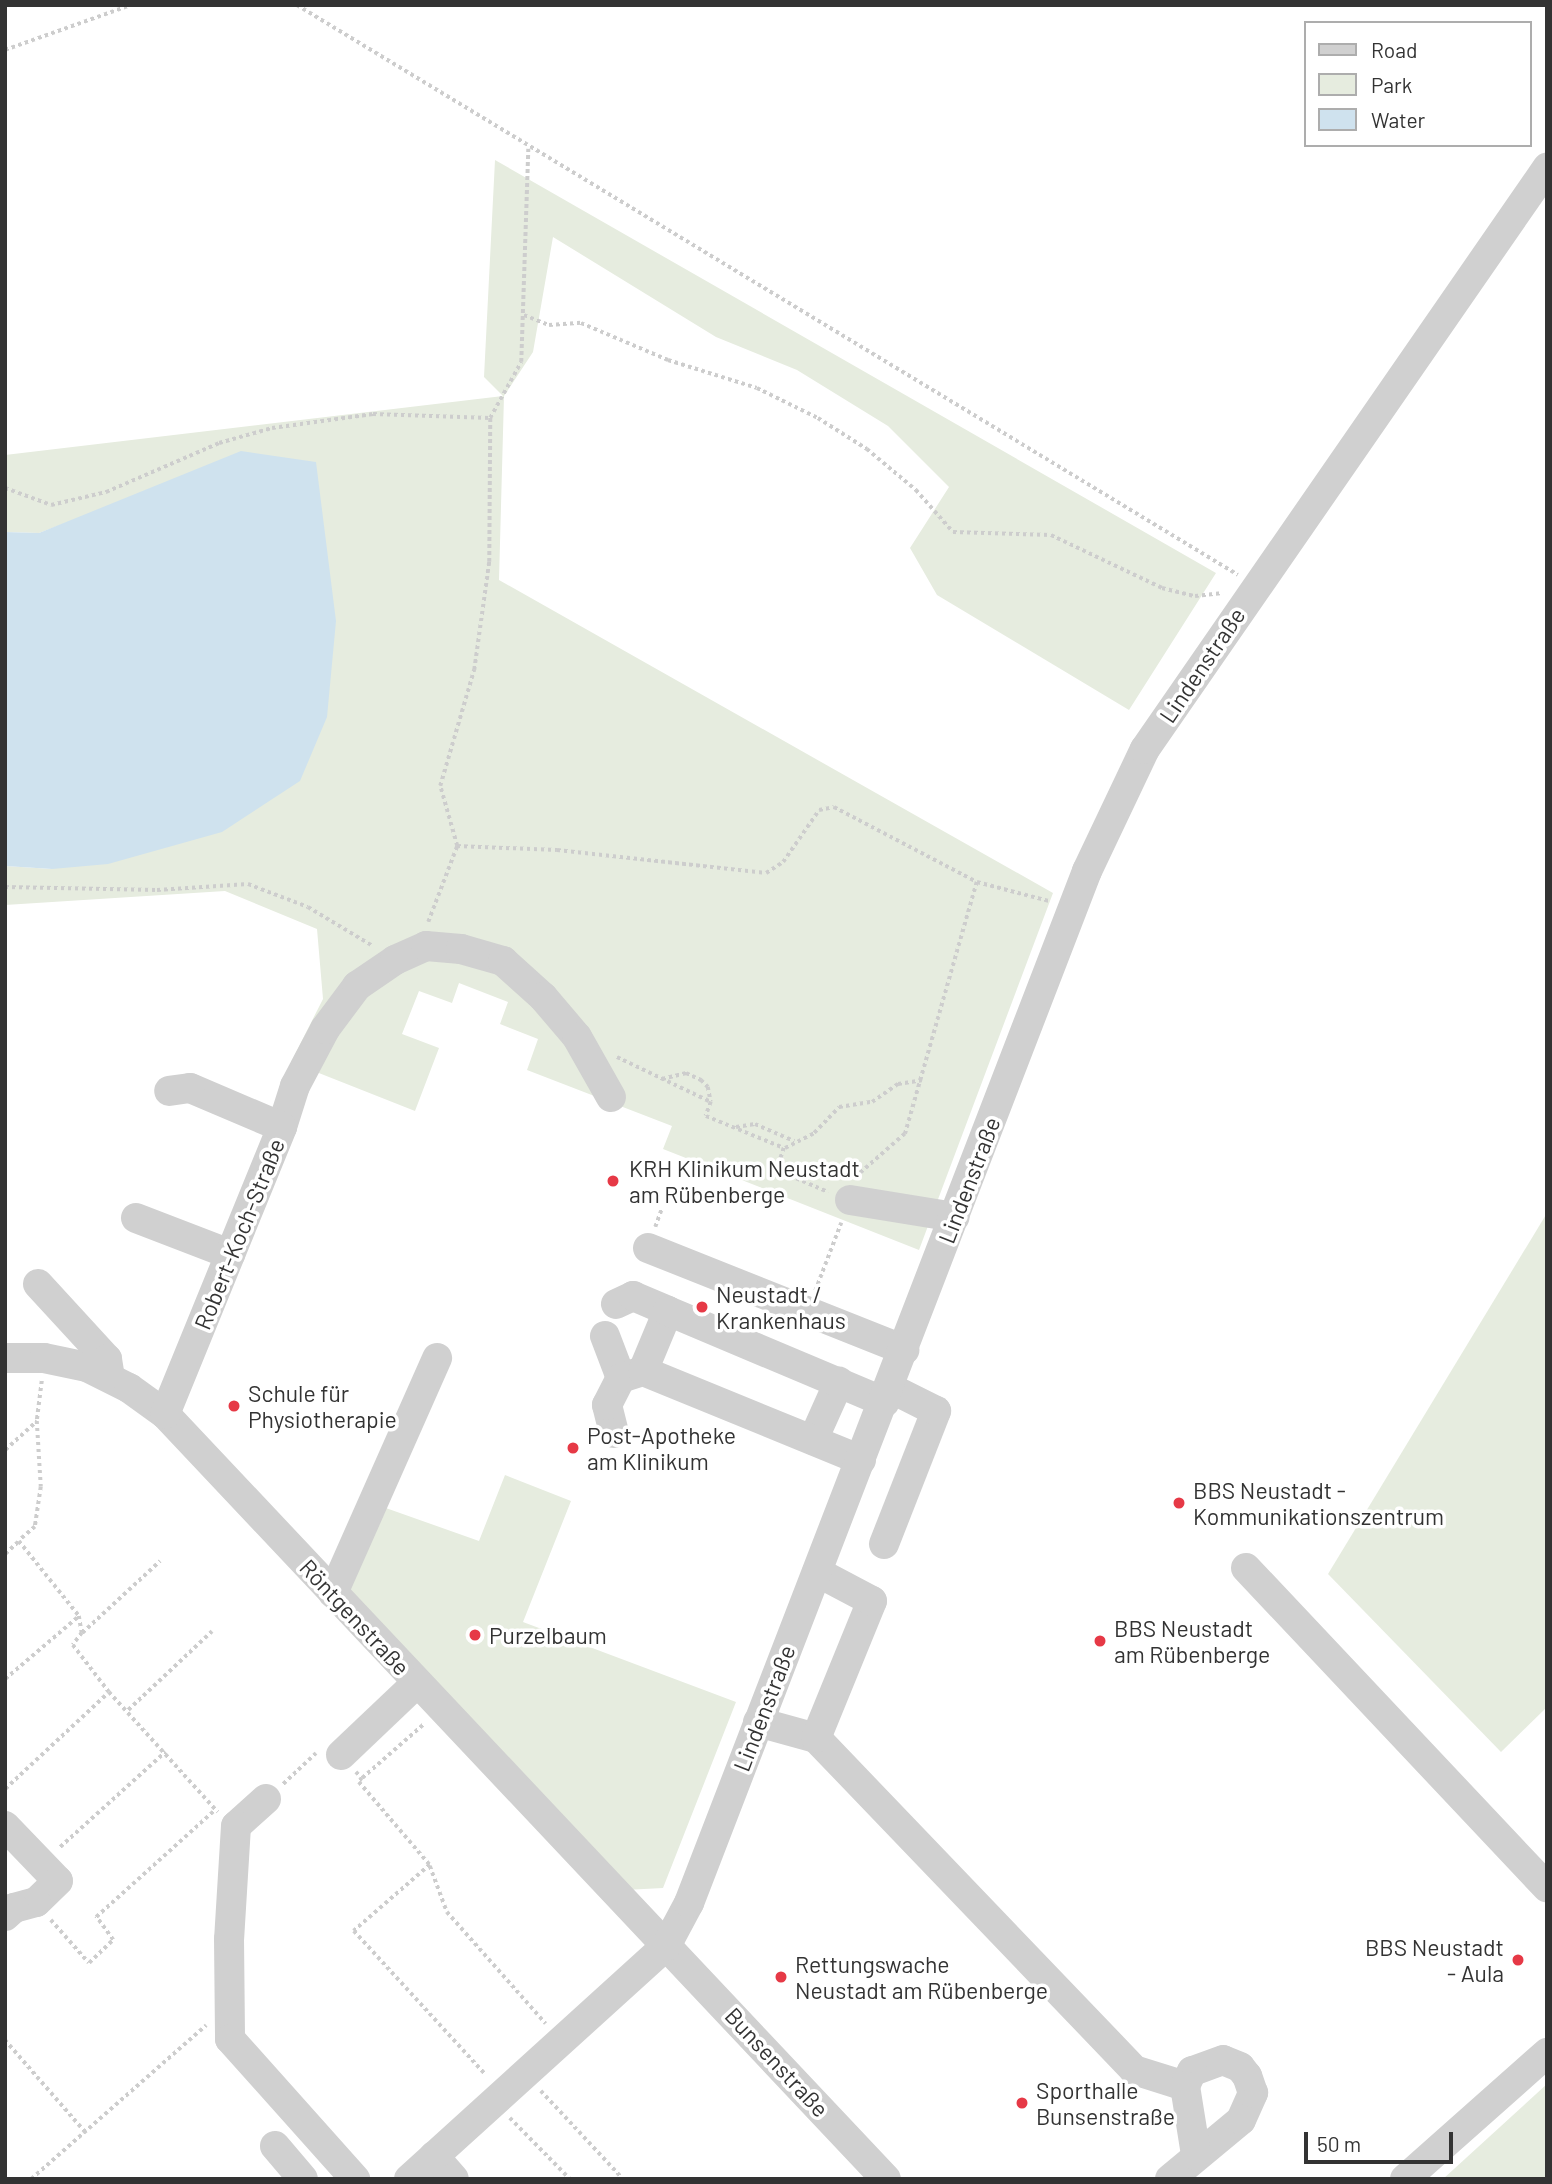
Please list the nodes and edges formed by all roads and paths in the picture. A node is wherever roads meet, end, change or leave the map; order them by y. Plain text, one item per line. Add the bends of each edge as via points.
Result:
1 (131, 5) edge
2 (296, 5) edge
3 (5, 50) edge
4 (528, 149) junction
5 (1547, 168) edge
6 (524, 315) junction
7 (489, 418) junction
8 (5, 488) edge
9 (1252, 589) junction
10 (457, 846) junction
11 (977, 882) junction
12 (5, 887) edge
13 (1073, 907) junction
14 (426, 946) junction
15 (395, 960) junction
16 (614, 1055) dead end
17 (662, 1079) junction
18 (922, 1080) junction
19 (169, 1091) dead end
20 (611, 1097) dead end
21 (710, 1102) junction
22 (282, 1127) junction
23 (733, 1128) junction
24 (794, 1142) junction
25 (784, 1148) junction
26 (850, 1200) junction
27 (955, 1217) junction
28 (135, 1218) dead end
29 (648, 1248) dead end
30 (230, 1254) junction
31 (38, 1284) dead end
32 (616, 1304) dead end
33 (668, 1311) junction
34 (807, 1312) junction
35 (604, 1336) dead end
36 (904, 1350) junction
37 (5, 1358) edge
38 (44, 1358) junction
39 (437, 1358) dead end
40 (632, 1374) junction
41 (110, 1378) junction
42 (839, 1382) junction
43 (887, 1395) junction
44 (165, 1415) junction
45 (37, 1421) junction
46 (614, 1433) dead end
47 (813, 1440) junction
48 (5, 1450) edge
49 (861, 1460) junction
50 (19, 1541) junction
51 (884, 1544) dead end
52 (5, 1554) edge
53 (160, 1561) dead end
54 (1246, 1568) dead end
55 (817, 1572) junction
56 (333, 1593) junction
57 (79, 1616) junction
58 (212, 1631) dead end
59 (82, 1633) junction
60 (5, 1679) edge
61 (417, 1683) junction
62 (109, 1692) junction
63 (128, 1710) junction
64 (758, 1722) junction
65 (816, 1738) junction
66 (165, 1752) junction
67 (341, 1755) dead end
68 (362, 1778) dead end
69 (5, 1789) edge
70 (266, 1799) dead end
71 (226, 1818) junction
72 (5, 1826) edge
73 (42, 1863) junction
74 (430, 1865) junction
75 (1547, 1887) edge
76 (36, 1902) junction
77 (5, 1916) edge
78 (666, 1946) junction
79 (230, 2004) junction
80 (5, 2040) edge
81 (561, 2042) junction
82 (1547, 2053) edge
83 (549, 2081) dead end
84 (1185, 2087) junction
85 (540, 2090) junction
86 (517, 2100) junction
87 (86, 2133) junction
88 (275, 2146) dead end
89 (1196, 2155) junction
90 (434, 2156) junction
91 (31, 2179) edge
92 (303, 2179) edge
93 (355, 2179) edge
94 (408, 2179) edge
95 (454, 2179) edge
96 (570, 2179) edge
97 (623, 2179) edge
98 (886, 2179) edge
99 (1170, 2179) edge
100 (1405, 2179) edge

1 - 3 path
2 - 4 path
4 - 6 path
4 - 9 path
5 - 9 street, Lindenstraße
6 - 7 path via 521,362
6 - 9 path via 549,325 582,323 681,365 757,388 818,418 867,449 916,490 953,532 1051,535 1162,588 1195,596
7 - 8 path via 373,414 272,428 219,443 106,492 51,505
7 - 10 path via 489,562 474,670 440,786
9 - 13 street, Lindenstraße via 1145,750
10 - 11 path via 557,850 766,873 783,862 819,810 834,807
10 - 14 path via 426,928
11 - 13 path
11 - 18 path
12 - 15 path via 157,890 248,884 308,906
13 - 27 street, Lindenstraße
14 - 15 street
14 - 20 street via 461,949 503,961 543,997 577,1037
15 - 22 street via 358,986 325,1029 295,1086
16 - 17 path
17 - 21 path
17 - 21 path via 686,1073 701,1080 708,1087
18 - 24 path via 898,1084 872,1102 839,1107 814,1133
18 - 26 path via 905,1134 856,1177
19 - 22 street, Robert-Koch-Straße via 190,1088
21 - 23 path via 706,1116
22 - 30 street, Robert-Koch-Straße
23 - 24 path via 755,1124
23 - 25 path
24 - 25 path
25 - 26 path via 777,1170
26 - 27 street
26 - 34 path
27 - 36 street, Lindenstraße
28 - 30 street
29 - 34 street
30 - 44 street, Robert-Koch-Straße
31 - 41 street via 107,1359
32 - 33 street via 633,1296
33 - 40 street
33 - 42 street
34 - 36 street
35 - 40 street
36 - 43 street, Lindenstraße
37 - 38 street, Röntgenstraße
38 - 41 street, Röntgenstraße via 87,1367
38 - 45 path
39 - 56 street
40 - 46 street via 607,1405
40 - 47 street
41 - 44 street, Röntgenstraße
42 - 43 street
42 - 47 street
43 - 49 street, Lindenstraße
43 - 51 street via 936,1411
44 - 56 street, Röntgenstraße
45 - 48 path
45 - 50 path via 35,1527
47 - 49 street
49 - 55 street, Lindenstraße
50 - 52 path
50 - 57 path
53 - 59 path
54 - 75 street
55 - 64 street, Lindenstraße
55 - 65 street via 872,1601
56 - 61 street, Röntgenstraße
57 - 59 path
57 - 60 path
58 - 63 path
59 - 62 path via 74,1644
61 - 67 street
61 - 78 street, Röntgenstraße
62 - 63 path
62 - 69 path
63 - 66 path
64 - 65 street
64 - 78 street, Lindenstraße via 690,1903
65 - 84 street via 1134,2070
66 - 71 path
66 - 73 path
68 - 74 path via 359,1782
70 - 71 street
71 - 76 path via 96,1917 113,1940 89,1963
71 - 79 street
72 - 73 street
73 - 76 street via 58,1881
74 - 81 path via 446,1912
74 - 86 path via 354,1931
76 - 77 street via 14,1908
78 - 81 street, Lindenstraße
78 - 98 street, Bunsenstraße
79 - 87 path
79 - 93 street via 230,2039
80 - 87 path
81 - 86 street, Lindenstraße
82 - 100 street
83 - 85 path
84 - 89 street
84 - 89 street via 1192,2071 1223,2060 1240,2067 1252,2094 1241,2120
85 - 86 path
85 - 97 path
86 - 90 street, Lindenstraße
86 - 96 path via 510,2117
87 - 91 path
88 - 92 street
89 - 99 street
90 - 94 street, Lindenstraße
90 - 95 street

